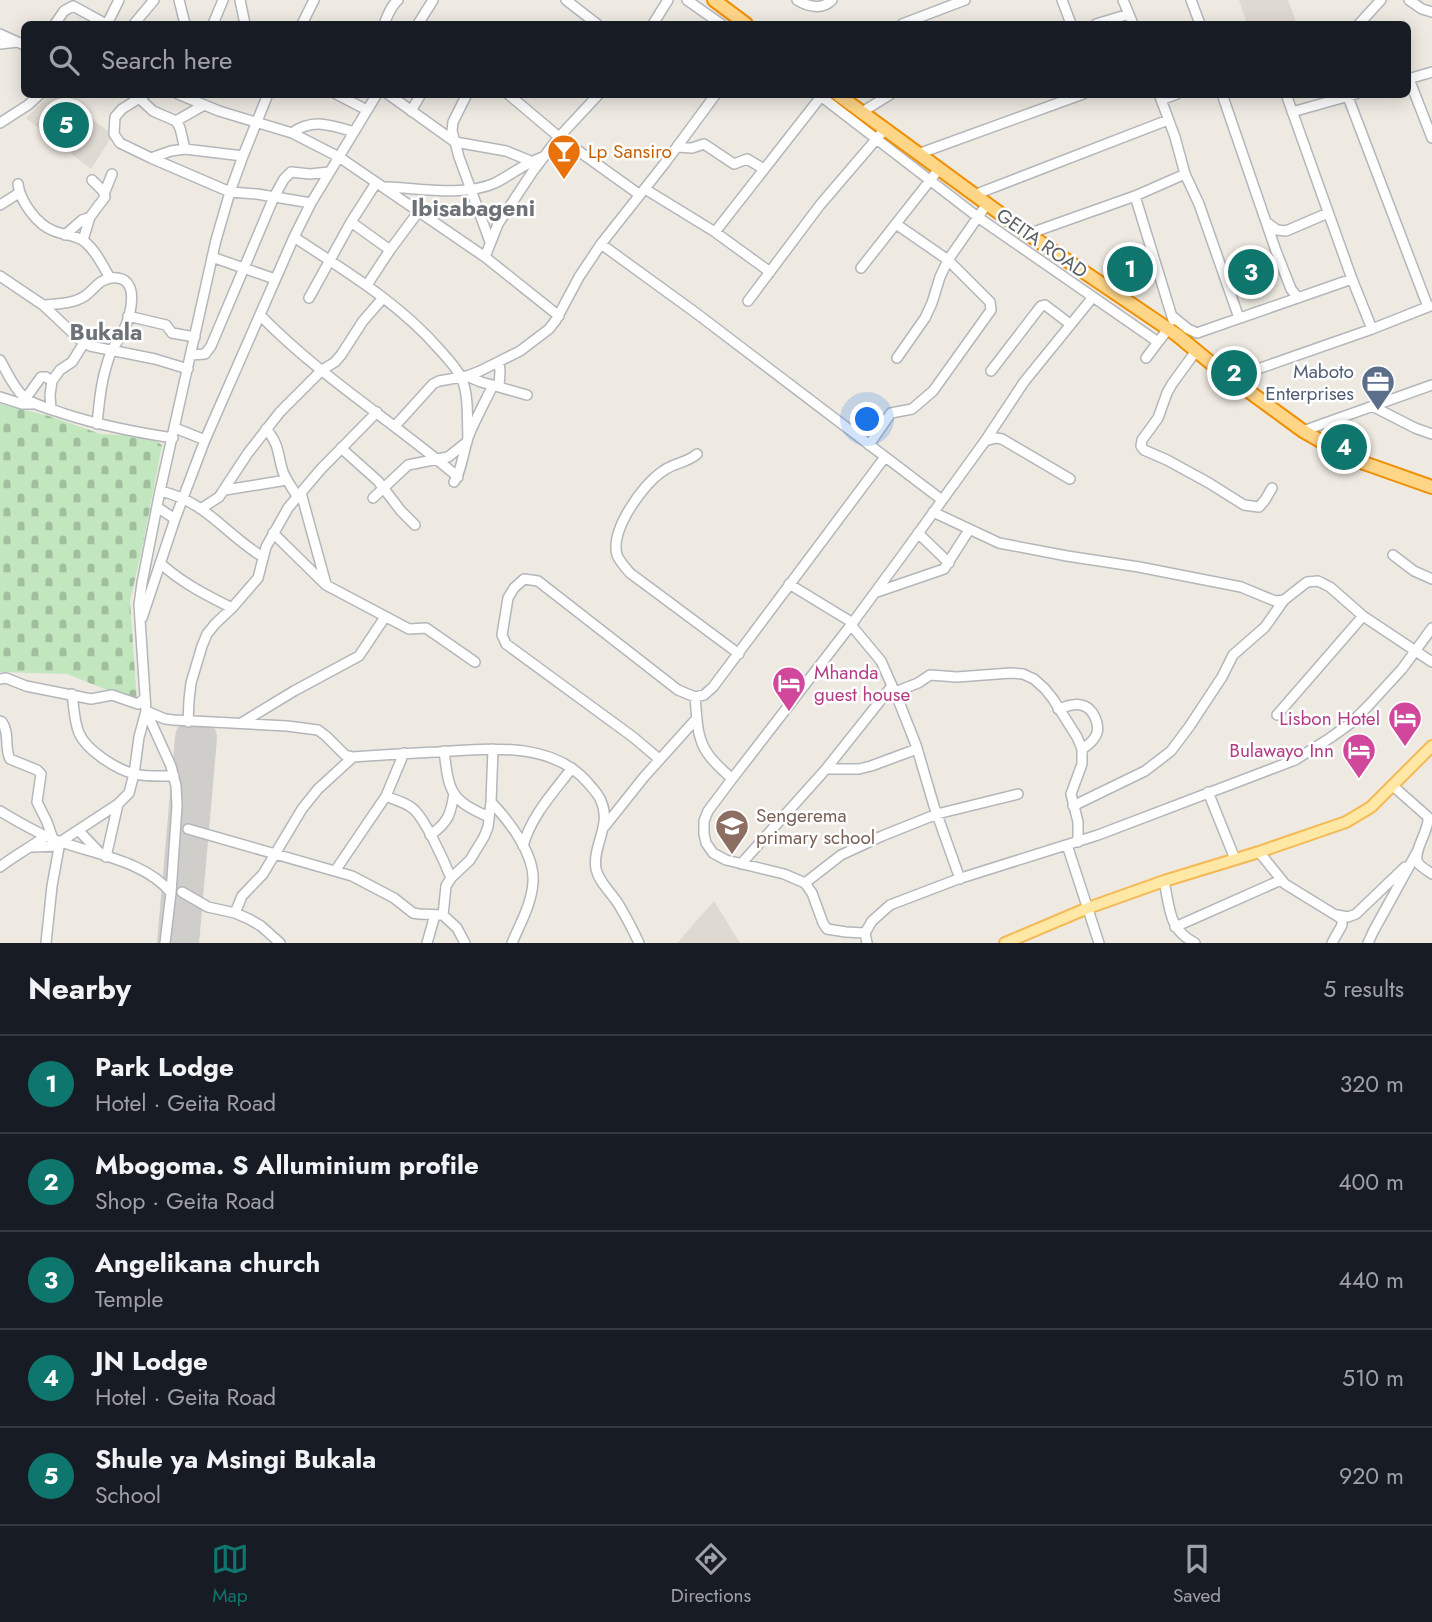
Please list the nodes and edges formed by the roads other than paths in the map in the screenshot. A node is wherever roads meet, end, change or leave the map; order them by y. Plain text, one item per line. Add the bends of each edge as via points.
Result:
1 (119, 0) edge
2 (154, 0) edge
3 (179, 0) edge
4 (223, 0) edge
5 (240, 0) edge
6 (314, 0) edge
7 (398, 0) edge
8 (433, 0) edge
9 (566, 0) edge
10 (668, 0) edge
11 (687, 0) edge
12 (714, 0) edge
13 (797, 0) edge
14 (832, 0) edge
15 (965, 0) edge
16 (1062, 0) edge
17 (1124, 0) edge
18 (1191, 0) edge
19 (1381, 0) edge
20 (1409, 0) edge
21 (66, 4) edge
22 (1432, 12) edge
23 (1129, 14) junction
24 (426, 20) edge
25 (57, 21) edge
26 (100, 21) edge
27 (108, 21) edge
28 (136, 21) edge
29 (184, 21) edge
30 (213, 21) edge
31 (244, 21) edge
32 (304, 21) edge
33 (385, 21) edge
34 (593, 21) edge
35 (655, 21) edge
36 (717, 21) edge
37 (742, 21) edge
38 (910, 21) edge
39 (1070, 21) edge
40 (1106, 21) edge
41 (1132, 21) edge
42 (1199, 21) edge
43 (1362, 21) edge
44 (0, 34) edge
45 (21, 43) edge
46 (21, 43) edge
47 (0, 44) edge
48 (1432, 72) edge
49 (1411, 78) edge
50 (1411, 86) edge
51 (36, 98) edge
52 (136, 98) edge
53 (140, 98) edge
54 (187, 98) edge
55 (266, 98) edge
56 (344, 98) edge
57 (374, 98) edge
58 (393, 98) edge
59 (419, 98) edge
60 (465, 98) edge
61 (512, 98) edge
62 (595, 98) edge
63 (713, 98) edge
64 (818, 98) edge
65 (825, 98) edge
66 (843, 98) edge
67 (885, 98) edge
68 (1072, 98) edge
69 (1160, 98) edge
70 (1223, 98) edge
71 (1287, 98) edge
72 (1344, 98) edge
73 (1353, 98) edge
74 (204, 105) junction
75 (367, 110) junction
76 (411, 111) junction
77 (862, 112) junction
78 (1292, 112) junction
79 (1168, 120) junction
80 (176, 121) junction
81 (257, 121) junction
82 (0, 123) edge
83 (354, 132) junction
84 (292, 133) junction
85 (881, 134) junction
86 (559, 137) junction
87 (1432, 138) edge
88 (454, 142) junction
89 (677, 147) junction
90 (185, 149) junction
91 (918, 153) junction
92 (243, 156) junction
93 (339, 157) junction
94 (150, 158) junction
95 (534, 163) junction
96 (764, 169) junction
97 (939, 169) junction
98 (329, 172) junction
99 (112, 174) dead end
100 (1185, 174) junction
101 (92, 180) dead end
102 (930, 181) junction
103 (380, 185) junction
104 (471, 189) junction
105 (230, 192) junction
106 (643, 192) junction
107 (104, 194) junction
108 (974, 195) junction
109 (1135, 196) junction
110 (274, 197) junction
111 (311, 203) junction
112 (987, 204) junction
113 (0, 205) edge
114 (419, 211) junction
115 (1328, 213) junction
116 (90, 217) junction
117 (978, 217) junction
118 (1265, 221) junction
119 (351, 222) junction
120 (896, 223) junction
121 (715, 232) junction
122 (1028, 234) junction
123 (65, 235) junction
124 (294, 237) junction
125 (83, 240) junction
126 (489, 240) junction
127 (601, 244) junction
128 (469, 246) junction
129 (390, 250) junction
130 (212, 257) junction
131 (485, 257) junction
132 (948, 260) junction
133 (329, 261) junction
134 (861, 268) dead end
135 (245, 270) junction
136 (770, 272) junction
137 (0, 276) edge
138 (110, 278) junction
139 (275, 279) junction
140 (1352, 279) junction
141 (367, 285) junction
142 (1093, 297) junction
143 (309, 298) dead end
144 (383, 298) junction
145 (1298, 298) junction
146 (748, 301) dead end
147 (43, 305) junction
148 (1430, 306) edge
149 (260, 315) junction
150 (128, 316) junction
151 (559, 316) junction
152 (1172, 316) junction
153 (1239, 318) junction
154 (1070, 324) junction
155 (254, 327) junction
156 (1372, 329) junction
157 (1173, 332) junction
158 (280, 335) junction
159 (195, 337) junction
160 (1158, 342) junction
161 (84, 343) junction
162 (112, 350) junction
163 (1196, 351) junction
164 (191, 355) junction
165 (897, 358) dead end
166 (1146, 358) dead end
167 (0, 360) edge
168 (499, 362) junction
169 (188, 369) junction
170 (322, 370) junction
171 (991, 371) dead end
172 (464, 377) junction
173 (1231, 378) junction
174 (52, 381) junction
175 (1432, 385) edge
176 (496, 386) junction
177 (527, 395) dead end
178 (0, 397) edge
179 (26, 398) junction
180 (37, 404) junction
181 (1372, 406) junction
182 (51, 409) junction
183 (377, 412) junction
184 (97, 424) junction
185 (395, 426) junction
186 (266, 429) junction
187 (1303, 431) junction
188 (174, 433) junction
189 (1432, 434) edge
190 (205, 440) junction
191 (467, 440) junction
192 (985, 441) junction
193 (869, 445) junction
194 (341, 448) junction
195 (697, 454) dead end
196 (885, 457) junction
197 (436, 459) junction
198 (165, 469) junction
199 (1070, 479) dead end
200 (287, 480) junction
201 (1432, 487) edge
202 (1272, 488) dead end
203 (383, 489) junction
204 (160, 491) junction
205 (222, 493) junction
206 (300, 495) junction
207 (178, 496) junction
208 (373, 498) dead end
209 (942, 500) junction
210 (157, 507) junction
211 (202, 508) junction
212 (933, 512) junction
213 (175, 519) junction
214 (215, 519) junction
215 (415, 525) dead end
216 (969, 530) junction
217 (273, 533) junction
218 (918, 533) junction
219 (1393, 555) dead end
220 (263, 557) junction
221 (160, 563) junction
222 (949, 563) junction
223 (1432, 579) edge
224 (789, 584) junction
225 (326, 585) junction
226 (876, 592) junction
227 (1284, 600) junction
228 (232, 608) junction
229 (1363, 616) junction
230 (385, 617) junction
231 (141, 621) junction
232 (852, 624) junction
233 (1432, 628) edge
234 (1415, 651) junction
235 (739, 654) junction
236 (475, 662) dead end
237 (1432, 662) edge
238 (0, 679) edge
239 (893, 689) junction
240 (72, 694) junction
241 (695, 697) junction
242 (144, 705) junction
243 (1058, 709) junction
244 (1277, 715) dead end
245 (697, 719) junction
246 (0, 721) edge
247 (188, 722) junction
248 (242, 723) junction
249 (1432, 746) edge
250 (493, 749) junction
251 (917, 749) junction
252 (1082, 749) junction
253 (444, 751) junction
254 (404, 753) junction
255 (353, 757) junction
256 (659, 760) junction
257 (572, 768) junction
258 (826, 769) junction
259 (134, 774) junction
260 (174, 776) junction
261 (732, 779) junction
262 (1393, 786) junction
263 (1208, 792) junction
264 (454, 793) junction
265 (1018, 794) dead end
266 (386, 796) junction
267 (491, 802) junction
268 (118, 804) junction
269 (1073, 806) junction
270 (0, 811) edge
271 (937, 814) junction
272 (489, 817) junction
273 (1078, 822) junction
274 (604, 827) junction
275 (188, 829) dead end
276 (78, 830) junction
277 (430, 835) junction
278 (1098, 835) junction
279 (54, 841) junction
280 (1078, 842) junction
281 (1067, 845) junction
282 (523, 846) junction
283 (31, 847) junction
284 (1418, 849) junction
285 (1259, 852) junction
286 (275, 855) junction
287 (104, 856) junction
288 (1235, 859) junction
289 (1411, 861) junction
290 (741, 864) junction
291 (0, 867) edge
292 (335, 871) junction
293 (1432, 874) edge
294 (451, 878) junction
295 (960, 879) junction
296 (1281, 880) junction
297 (1164, 881) junction
298 (805, 883) junction
299 (182, 892) dead end
300 (171, 893) junction
301 (1088, 908) junction
302 (235, 913) junction
303 (439, 915) junction
304 (1335, 915) junction
305 (1176, 928) junction
306 (866, 938) edge
307 (46, 943) edge
308 (165, 943) edge
309 (280, 943) edge
310 (427, 943) edge
311 (465, 943) edge
312 (512, 943) edge
313 (639, 943) edge
314 (1005, 943) edge
315 (1099, 943) edge
316 (1177, 943) edge
317 (1195, 943) edge
318 (1332, 943) edge
319 (1368, 943) edge

1 - 27 street
2 - 28 street
3 - 29 street
4 - 30 street
5 - 31 street
6 - 32 street
7 - 33 street
8 - 24 street
9 - 34 street
10 - 35 street
11 - 36 street
12 - 37 highway
13 - 14 street via 820,7
15 - 38 street
16 - 39 street
17 - 23 street
18 - 42 street
19 - 43 street
20 - 22 street
21 - 25 street
21 - 26 street
23 - 40 street
23 - 41 street
44 - 45 street
46 - 47 street
48 - 49 street
50 - 87 street
51 - 82 street
52 - 94 street via 115,117 114,134 120,143
53 - 80 street via 153,111
54 - 74 street
55 - 81 street
56 - 75 street
57 - 75 street
58 - 76 street
59 - 76 street
60 - 88 street via 453,122
61 - 86 street
62 - 86 street
63 - 89 street
64 - 96 street
65 - 85 street
66 - 77 highway, GEITA ROAD
67 - 77 street
68 - 91 street
69 - 79 street
70 - 118 street
71 - 78 street
72 - 78 street
73 - 148 street
74 - 80 street
74 - 81 street
75 - 83 street
76 - 88 street
77 - 85 highway, GEITA ROAD
78 - 115 street
79 - 100 street
79 - 108 street
80 - 90 street
81 - 84 street
81 - 92 street
83 - 84 street via 314,124
83 - 93 street
84 - 93 street
85 - 91 highway, GEITA ROAD
85 - 102 street
85 - 136 street
86 - 95 street
86 - 106 street
88 - 95 street via 506,151
88 - 104 street
89 - 96 street via 704,144 734,164 747,159
89 - 106 street
90 - 92 street
90 - 94 street
91 - 97 highway, GEITA ROAD
92 - 105 street
93 - 98 street
93 - 103 street
94 - 105 street
95 - 104 street via 495,183
95 - 126 street
96 - 121 street
97 - 102 street
97 - 108 highway, GEITA ROAD
98 - 110 street via 290,172
98 - 111 street
99 - 107 street
100 - 109 street
100 - 153 street
101 - 107 street
102 - 117 street
102 - 120 street
103 - 104 street
103 - 114 street
103 - 119 street
104 - 126 street
105 - 110 street
105 - 130 street
106 - 121 street
106 - 127 street
107 - 116 street
108 - 112 highway, GEITA ROAD
109 - 122 street
109 - 152 street
110 - 111 street
110 - 135 street
111 - 124 street
112 - 117 street
112 - 122 highway, GEITA ROAD
113 - 123 street via 19,189 26,205 48,229
114 - 128 street
114 - 129 street
115 - 118 street via 1286,231
115 - 140 street
116 - 123 street
116 - 125 street
117 - 132 street
117 - 142 street
118 - 145 street
119 - 129 street
119 - 133 street
120 - 132 street
120 - 134 street
121 - 136 street
122 - 157 highway, GEITA ROAD
123 - 125 street
124 - 133 street
124 - 139 street
125 - 138 street
126 - 128 street
126 - 131 street
127 - 151 street
127 - 193 street
128 - 131 street
129 - 141 street
130 - 135 street
130 - 159 street
131 - 151 street
132 - 165 street via 925,318
132 - 193 street via 990,302 991,310 936,389 912,409 891,413
133 - 141 street
133 - 143 street
135 - 139 street
135 - 164 street via 208,351
136 - 146 street
137 - 147 street
138 - 147 street via 75,300
138 - 150 street via 123,279 132,290
139 - 149 street
140 - 145 street
140 - 156 street
141 - 144 street
142 - 154 street
142 - 160 street
144 - 170 street via 341,355
144 - 172 street via 411,320
145 - 153 street
147 - 161 street
148 - 156 street
149 - 155 street
149 - 158 street
150 - 159 street
150 - 162 street
151 - 168 street via 549,329
152 - 153 street via 1196,333
152 - 157 street
154 - 171 street via 1041,306
154 - 192 street
155 - 158 street
155 - 190 street
156 - 173 street
157 - 160 street
157 - 163 highway, GEITA ROAD
158 - 170 street
159 - 164 street
160 - 166 street
161 - 162 street
161 - 174 street
162 - 169 street
162 - 184 street via 101,386
163 - 173 highway, GEITA ROAD
163 - 202 street via 1172,384 1141,446 1244,505 1259,507
164 - 169 street
167 - 179 street
168 - 172 street
168 - 176 street
169 - 188 street
170 - 183 street
170 - 186 street
172 - 176 street
172 - 185 street via 433,384
172 - 191 street
173 - 187 highway, GEITA ROAD
174 - 179 street via 41,377
174 - 182 street
175 - 181 street
176 - 177 street
176 - 191 street
178 - 180 street
179 - 180 street
180 - 182 street
181 - 187 street
181 - 189 street
182 - 184 street
183 - 185 street
183 - 194 street
184 - 188 street via 128,432
185 - 197 street
186 - 200 street via 278,447
186 - 205 street
187 - 201 highway, GEITA ROAD via 1364,463
188 - 190 street
188 - 198 street
190 - 207 street
191 - 197 street via 448,457
191 - 197 street via 456,480
192 - 199 street via 1002,439
192 - 209 street
193 - 196 street
194 - 203 street
194 - 206 street
195 - 235 street via 665,469 644,488 618,535 618,556 631,573
196 - 209 street
196 - 224 street
197 - 203 street via 408,465
198 - 204 street
198 - 207 street
200 - 205 street
200 - 206 street
203 - 208 street
203 - 215 street
204 - 207 street
204 - 210 street
205 - 211 street
205 - 214 street
206 - 217 street
206 - 225 street
207 - 211 street
207 - 213 street
209 - 212 street
210 - 213 street
210 - 231 street via 142,583
211 - 214 street
212 - 216 street
212 - 218 street
213 - 221 street
214 - 220 street
216 - 222 street
216 - 227 street via 1012,546 1241,587 1270,600
217 - 220 street
217 - 225 street
218 - 222 street
218 - 226 street
219 - 223 street
220 - 228 street via 258,578
221 - 228 street
221 - 231 street
222 - 226 street via 944,569
224 - 232 street
224 - 235 street
225 - 230 street
226 - 232 street
227 - 229 street via 1307,582 1318,581
227 - 269 street via 1265,627 1233,655 1171,751 1145,771
228 - 247 street via 207,634 202,646 191,683
229 - 234 street
229 - 244 street
230 - 236 street via 409,629 426,628
230 - 248 street via 359,656
231 - 242 street
232 - 239 street via 881,661
232 - 261 street
233 - 234 street
234 - 237 street
234 - 263 street via 1368,706 1330,738 1295,760
235 - 241 street via 713,687
238 - 240 street
239 - 243 street via 930,675 1023,674 1045,689
239 - 251 street
239 - 258 street
240 - 242 street via 91,699 112,695
240 - 259 street via 84,742 103,759
241 - 245 street
241 - 256 street via 678,690 538,581 524,579 508,598 504,642
242 - 247 street via 165,719
242 - 259 street
242 - 260 street
243 - 252 street
243 - 252 street via 1078,704 1091,710 1097,736
245 - 256 street
245 - 261 street via 708,755
246 - 279 street via 6,728 10,759 41,774 37,802
247 - 248 street
248 - 255 street via 317,730
249 - 262 main road
250 - 253 street
250 - 257 street via 537,753
250 - 267 street
251 - 258 street via 859,769
251 - 271 street
252 - 269 street via 1082,764 1071,794
253 - 254 street
253 - 264 street
254 - 255 street
254 - 266 street
255 - 286 street via 302,809
256 - 274 street
257 - 274 street via 601,800
257 - 282 street via 540,808
258 - 290 street
259 - 260 street
259 - 268 street via 129,793
260 - 300 street via 177,806
261 - 290 street via 708,811 704,834 713,853
262 - 284 street via 1428,817
262 - 285 main road via 1346,822
263 - 278 street
263 - 288 street
264 - 272 street via 468,808
264 - 277 street via 451,813
265 - 271 street
266 - 277 street via 413,808
266 - 292 street
267 - 272 street
267 - 282 street
268 - 276 street
268 - 287 street
269 - 273 street
270 - 279 street
271 - 295 street
271 - 298 street via 841,855
272 - 294 street via 479,847
273 - 278 street
273 - 280 street
274 - 313 street via 596,870
275 - 286 street
276 - 279 street
276 - 287 street
277 - 294 street
278 - 280 street
279 - 283 street
279 - 283 street
279 - 287 street
279 - 307 street
280 - 281 street
281 - 295 street
281 - 301 street
282 - 312 street via 533,883
283 - 291 street
284 - 289 street
284 - 293 street via 1418,862
285 - 288 main road
285 - 296 street
286 - 292 street
286 - 302 street via 242,896
287 - 300 street via 135,866 161,881
288 - 297 main road
289 - 304 street via 1356,914
289 - 319 street
290 - 298 street
292 - 303 street via 372,886 413,913
294 - 303 street
295 - 306 street via 890,905 872,921
296 - 304 street
296 - 305 street
297 - 301 main road
297 - 305 street
298 - 306 street via 827,929
299 - 302 street via 208,907
300 - 308 street
301 - 314 main road
301 - 315 street
302 - 309 street via 261,926
303 - 310 street
303 - 311 street via 457,928
304 - 318 street via 1343,922
305 - 316 street
305 - 317 street

